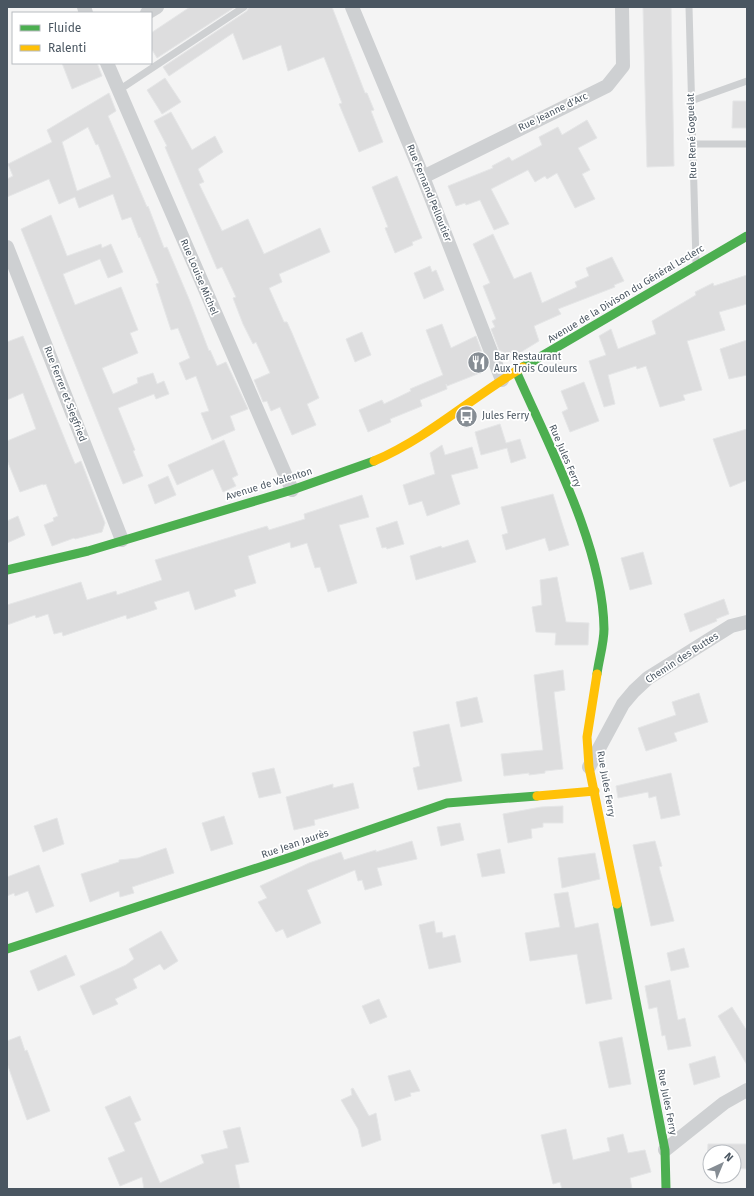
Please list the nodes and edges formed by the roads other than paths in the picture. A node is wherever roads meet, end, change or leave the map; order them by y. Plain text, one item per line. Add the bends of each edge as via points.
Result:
1 (244, 7) edge
2 (352, 7) edge
3 (622, 7) edge
4 (689, 7) edge
5 (107, 64) edge
6 (747, 81) edge
7 (119, 90) junction
8 (691, 101) junction
9 (692, 144) junction
10 (747, 144) edge
11 (424, 177) junction
12 (747, 236) edge
13 (7, 247) edge
14 (696, 265) junction
15 (516, 371) junction
16 (502, 380) junction
17 (292, 490) junction
18 (122, 540) junction
19 (7, 570) edge
20 (747, 622) edge
21 (589, 767) junction
22 (595, 791) junction
23 (7, 949) edge
24 (747, 1090) edge
25 (666, 1150) junction
26 (666, 1189) edge

1 - 7 lane
2 - 11 street, Rue Fernand Pelloutier
3 - 11 street, Rue Jeanne d'Arc via 623,66 607,86
4 - 8 lane, Rue René Goguelat
5 - 7 street, Rue Louise Michel
6 - 8 lane
7 - 17 street, Rue Louise Michel
8 - 9 lane, Rue René Goguelat
9 - 10 lane
9 - 14 lane, Rue René Goguelat
11 - 16 street, Rue Fernand Pelloutier
12 - 14 street, Avenue de la Divison du Général Leclerc
13 - 18 street, Rue Ferrer et Siegfried
14 - 15 street, Avenue de la Divison du Général Leclerc
15 - 16 street, Avenue de Valenton
15 - 21 street, Rue Jules Ferry via 568,490 584,532 601,592 604,630 589,718
16 - 17 street, Avenue de Valenton via 437,426 393,453
17 - 18 street, Avenue de Valenton
18 - 19 street, Avenue de Valenton via 88,551
20 - 21 street, Chemin des Buttes via 724,630 648,678 623,704
21 - 22 street, Rue Jules Ferry
22 - 23 street, Rue Jean Jaurès via 447,803 291,858
22 - 25 street, Rue Jules Ferry
24 - 25 street via 724,1103
25 - 26 street, Rue Jules Ferry

